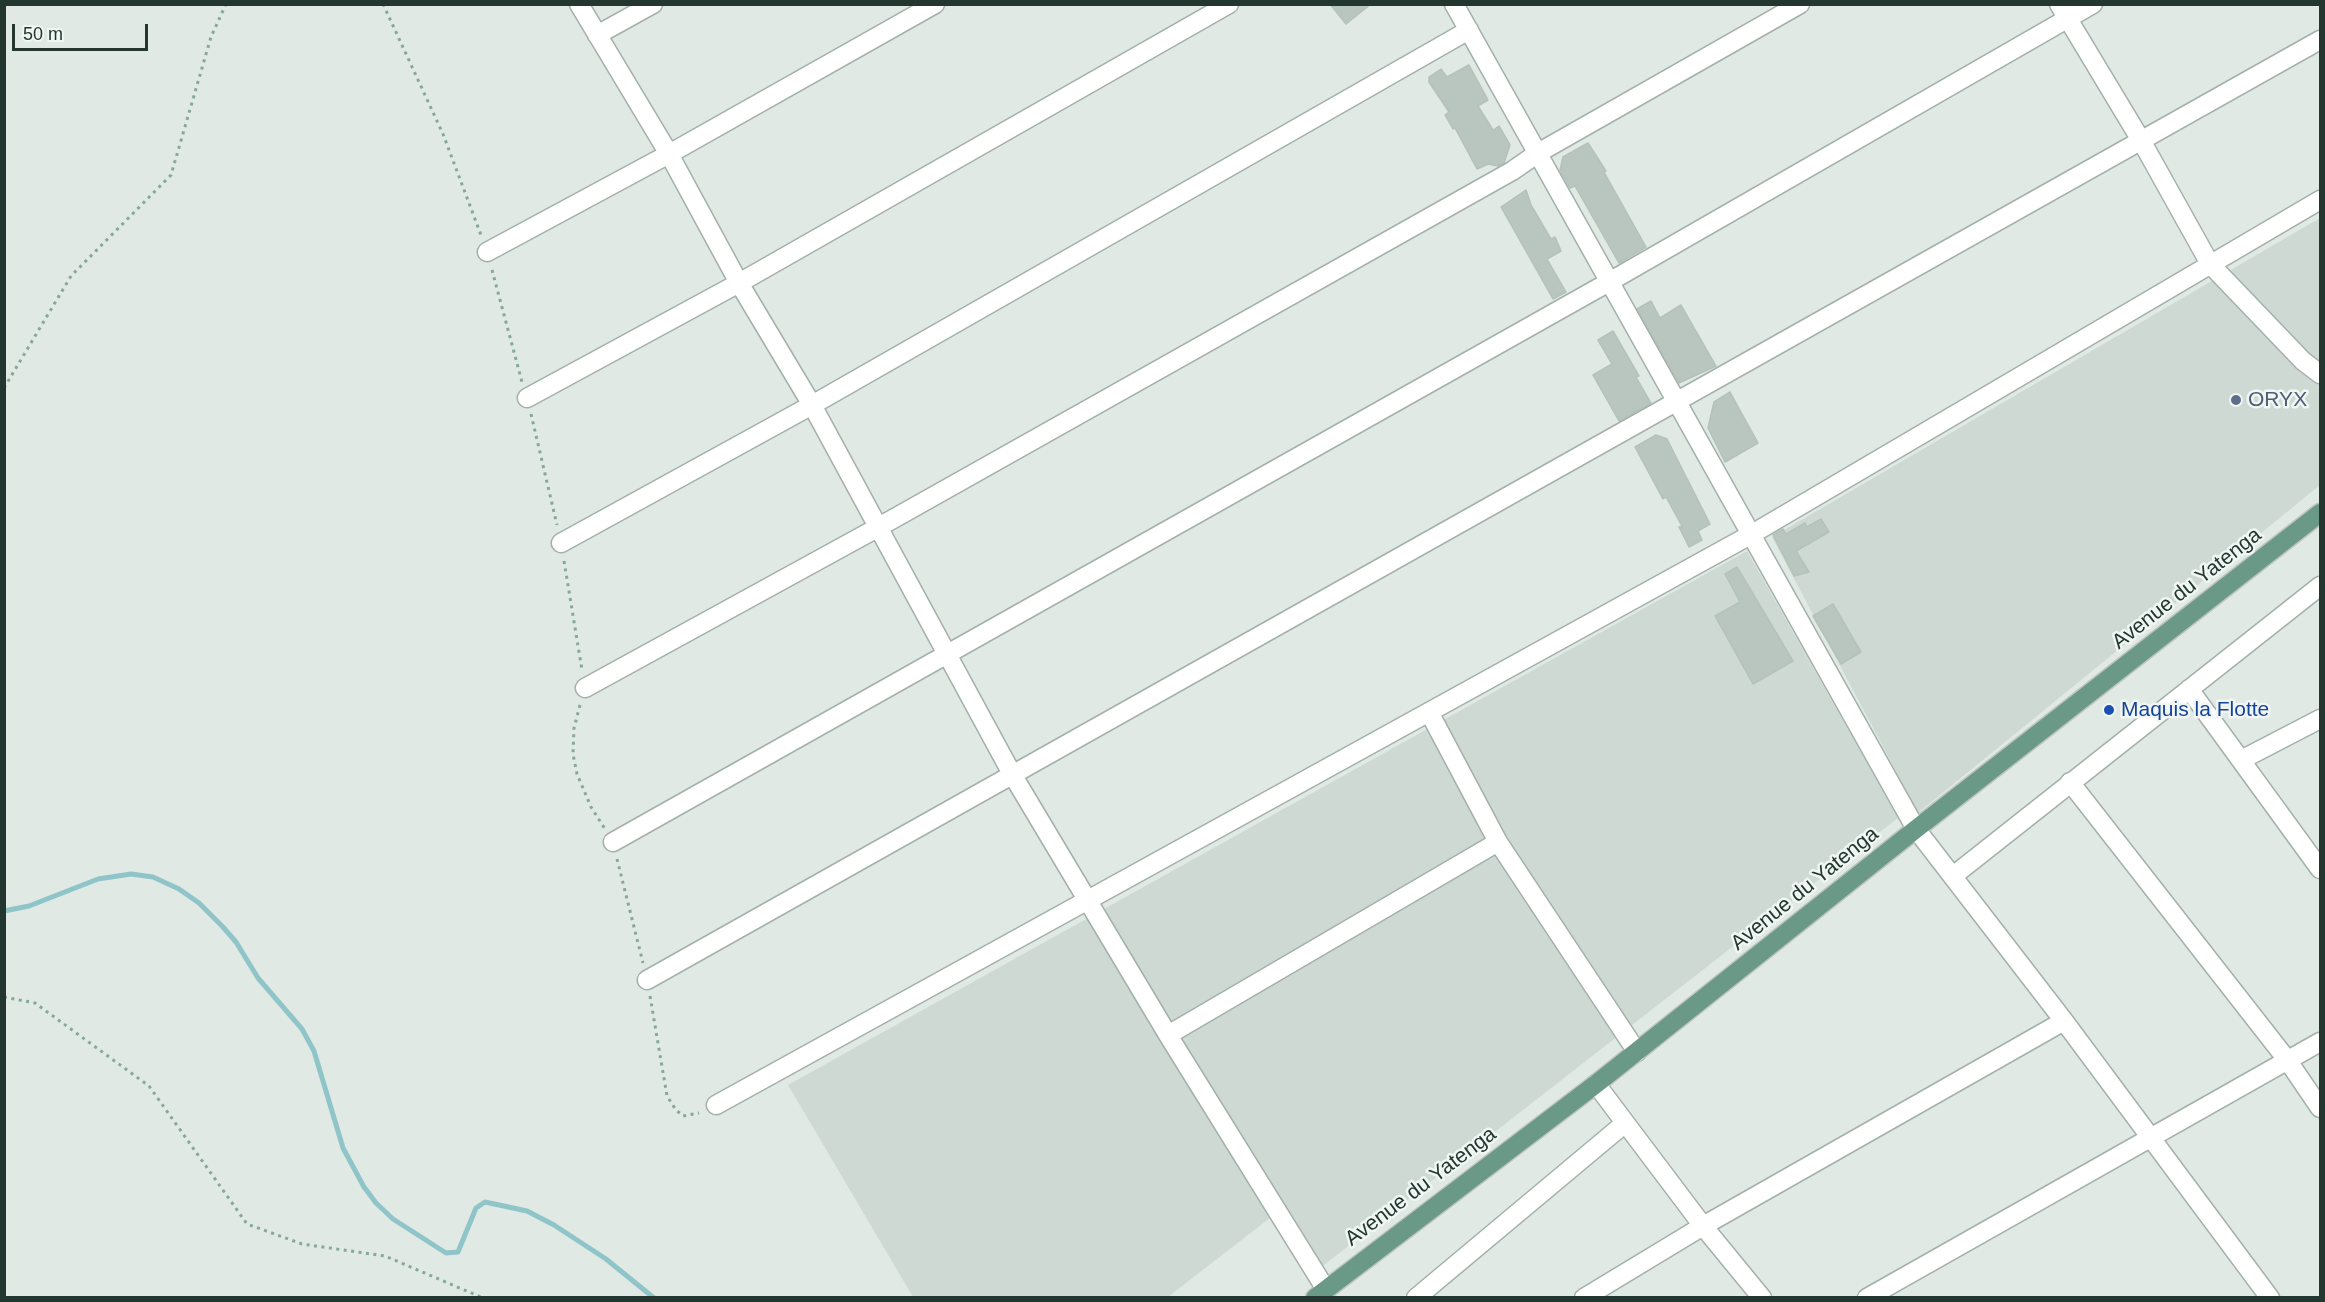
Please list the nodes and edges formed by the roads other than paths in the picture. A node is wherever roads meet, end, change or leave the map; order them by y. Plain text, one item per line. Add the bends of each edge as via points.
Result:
1 (579, 4) edge
2 (652, 4) edge
3 (935, 4) edge
4 (1229, 4) edge
5 (1454, 4) edge
6 (1800, 4) edge
7 (2093, 4) edge
8 (2063, 12) edge
9 (1469, 30) junction
10 (597, 35) junction
11 (2320, 40) edge
12 (2142, 142) junction
13 (1538, 153) junction
14 (669, 154) junction
15 (2320, 201) edge
16 (487, 252) road end
17 (2210, 264) junction
18 (1609, 282) junction
19 (739, 283) junction
20 (2320, 374) edge
21 (526, 398) dead end
22 (1678, 402) junction
23 (812, 405) junction
24 (2320, 513) edge
25 (877, 528) junction
26 (1752, 534) junction
27 (561, 543) dead end
28 (2320, 585) edge
29 (946, 654) junction
30 (585, 688) dead end
31 (2189, 689) junction
32 (1429, 712) junction
33 (2320, 719) edge
34 (2241, 760) junction
35 (1012, 774) junction
36 (2070, 782) junction
37 (1916, 829) junction
38 (613, 842) dead end
39 (1498, 842) junction
40 (2320, 868) edge
41 (1953, 876) junction
42 (1087, 900) junction
43 (647, 980) dead end
44 (2064, 1021) junction
45 (1168, 1035) junction
46 (2320, 1042) edge
47 (1637, 1052) junction
48 (2288, 1061) junction
49 (1596, 1084) junction
50 (716, 1105) dead end
51 (2320, 1108) edge
52 (1624, 1124) junction
53 (2151, 1139) junction
54 (1703, 1226) junction
55 (1320, 1293) edge
56 (1416, 1298) edge
57 (1584, 1298) edge
58 (1762, 1298) edge
59 (1867, 1298) edge
60 (2270, 1298) edge

1 - 10 street
2 - 10 street
3 - 14 street
4 - 19 street
5 - 9 street
6 - 13 street
7 - 8 street
8 - 12 street
8 - 18 street
9 - 13 street
9 - 23 street
10 - 14 street
11 - 12 street
12 - 17 street
12 - 22 street
13 - 18 street
13 - 25 street
14 - 16 street
14 - 19 street
15 - 17 street
17 - 20 street
17 - 26 street
18 - 22 street
18 - 29 street
19 - 21 street
19 - 23 street
22 - 26 street
22 - 35 street
23 - 25 street
23 - 27 street
24 - 37 main road, Avenue du Yatenga
25 - 29 street
25 - 30 street
26 - 32 street
26 - 37 street
28 - 31 street
29 - 35 street
29 - 38 street
31 - 34 street
31 - 36 street
32 - 39 street
32 - 42 street
33 - 34 street
34 - 40 street
35 - 42 street
35 - 43 street
36 - 41 street
36 - 48 street
37 - 41 street
37 - 47 main road, Avenue du Yatenga
39 - 45 street
39 - 47 street
41 - 44 street
42 - 45 street
42 - 50 street
44 - 53 street
44 - 54 street
45 - 55 street
46 - 48 street
47 - 49 main road, Avenue du Yatenga
48 - 51 street
48 - 53 street
49 - 52 street
49 - 55 main road, Avenue du Yatenga
52 - 54 street
52 - 56 street
53 - 59 street
53 - 60 street
54 - 57 street
54 - 58 street

